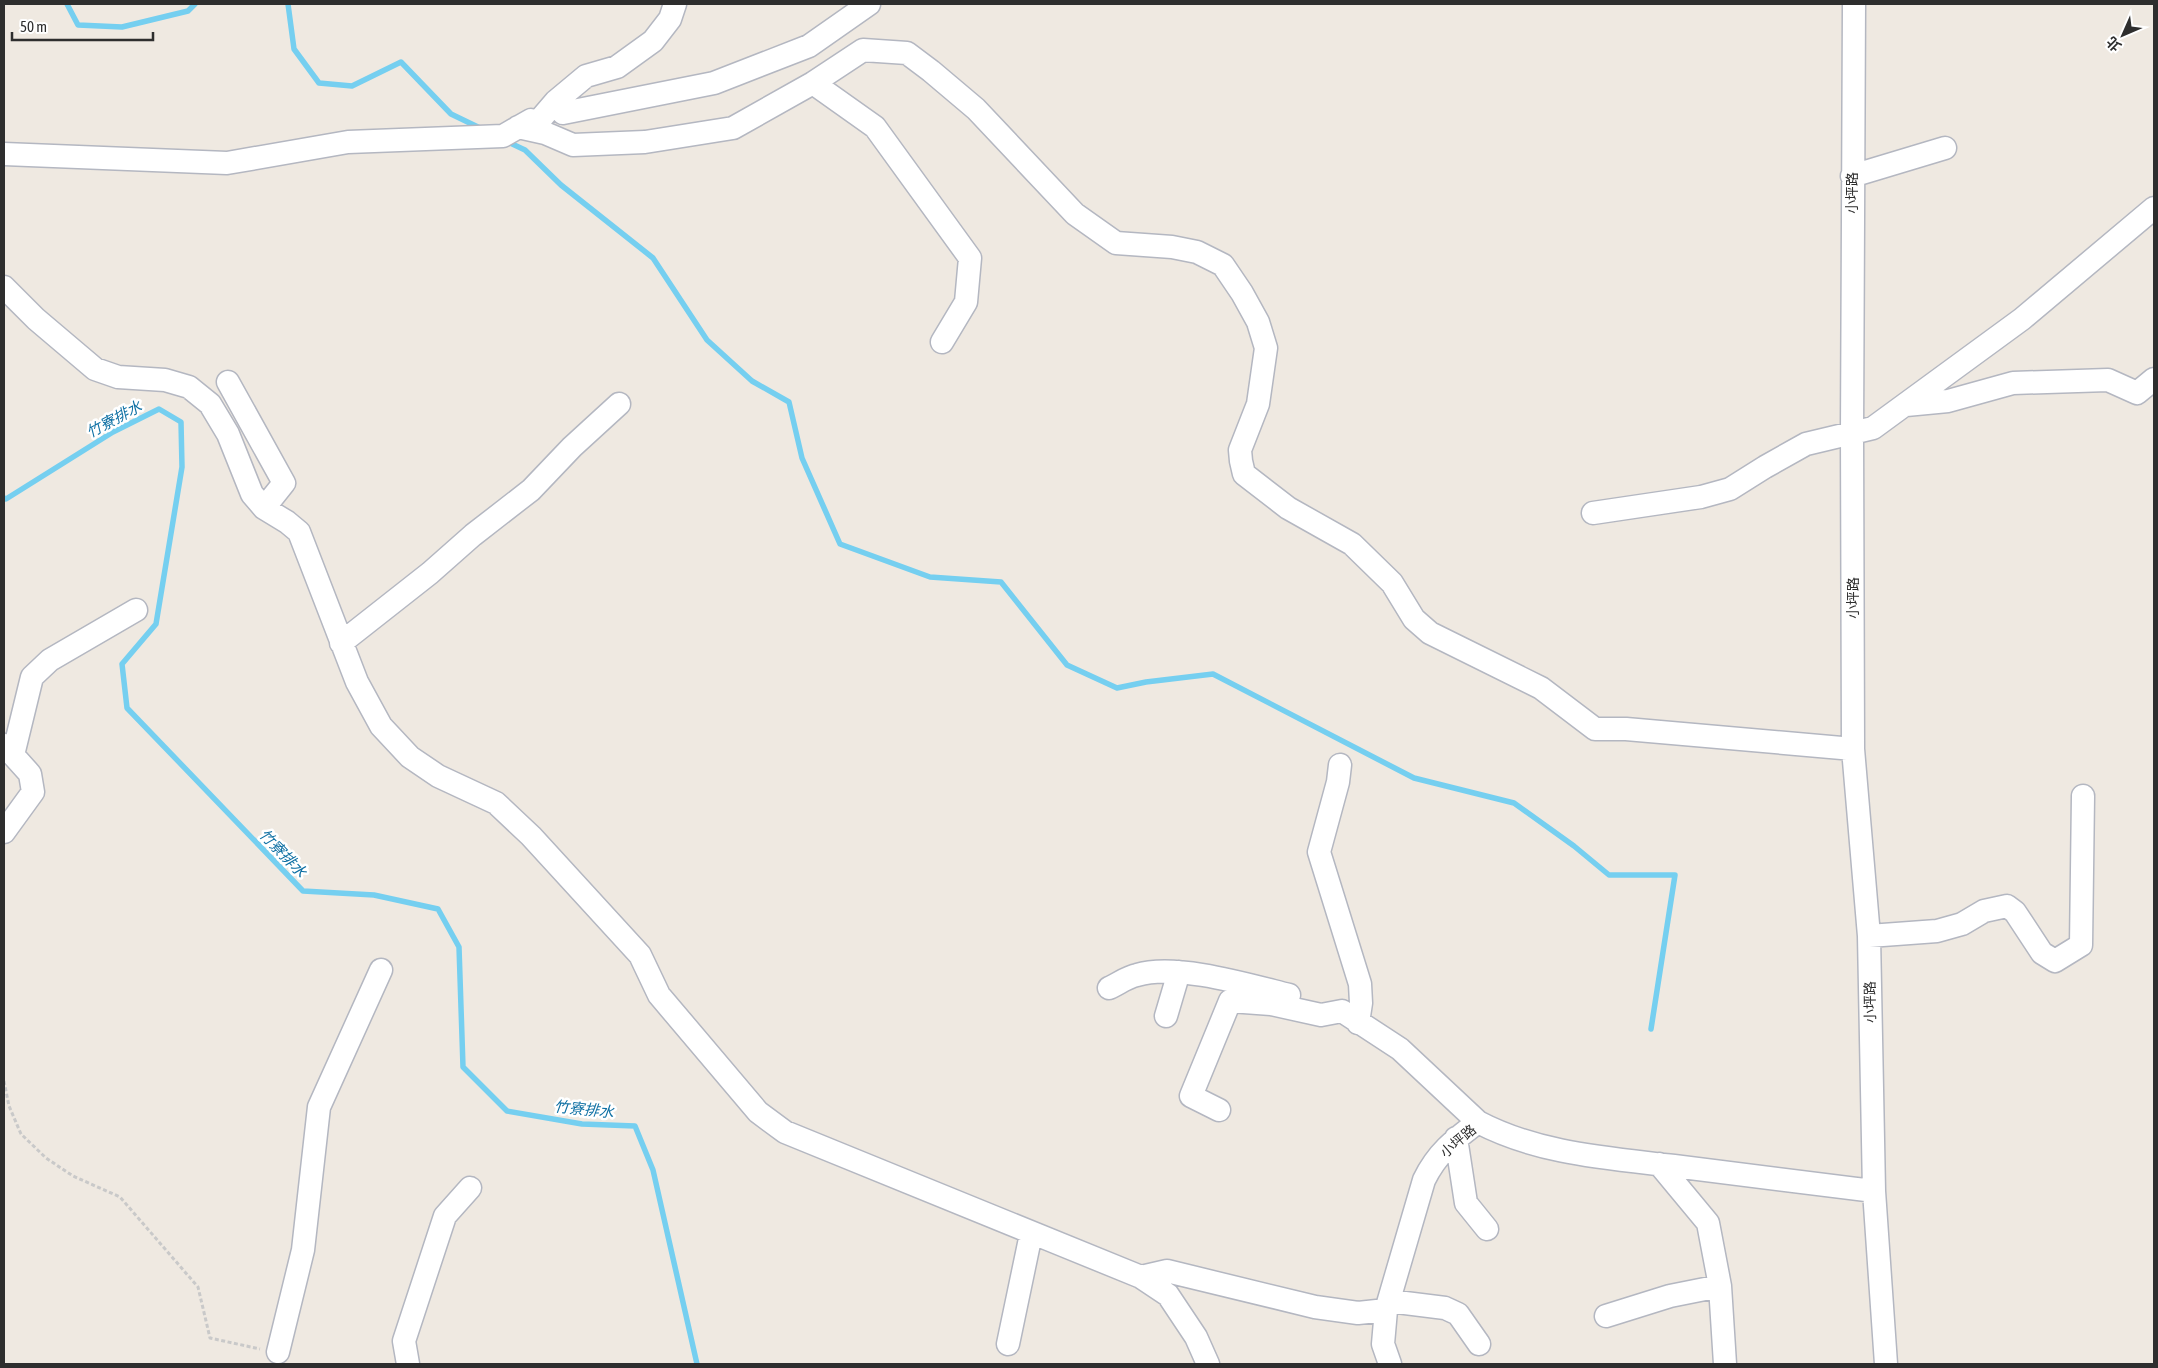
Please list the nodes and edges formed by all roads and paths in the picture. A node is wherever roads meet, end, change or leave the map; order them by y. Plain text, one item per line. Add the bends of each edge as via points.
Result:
1 (675, 4) edge
2 (869, 4) edge
3 (1854, 4) edge
4 (813, 83) junction
5 (563, 113) dead end
6 (518, 128) junction
7 (1945, 148) dead end
8 (4, 154) edge
9 (1852, 176) junction
10 (2154, 208) edge
11 (4, 287) edge
12 (942, 342) dead end
13 (2154, 379) edge
14 (228, 382) dead end
15 (619, 404) dead end
16 (1905, 405) junction
17 (1852, 434) junction
18 (264, 508) junction
19 (1593, 512) dead end
20 (136, 610) dead end
21 (341, 643) junction
22 (1854, 749) junction
23 (8, 750) edge
24 (1340, 765) dead end
25 (2083, 796) dead end
26 (4, 832) edge
27 (1869, 936) junction
28 (381, 970) dead end
29 (1179, 972) junction
30 (1109, 988) dead end
31 (1166, 1016) dead end
32 (1350, 1017) junction
33 (4, 1081) edge
34 (1219, 1110) dead end
35 (1478, 1122) junction
36 (1456, 1138) junction
37 (1659, 1164) junction
38 (470, 1188) dead end
39 (1874, 1191) junction
40 (1487, 1229) dead end
41 (1031, 1234) junction
42 (1141, 1277) junction
43 (1720, 1286) junction
44 (1387, 1306) junction
45 (1606, 1316) dead end
46 (1008, 1344) dead end
47 (1479, 1344) dead end
48 (278, 1352) joint
49 (408, 1364) edge
50 (1208, 1364) edge
51 (1390, 1364) edge
52 (1724, 1364) edge
53 (1886, 1364) edge

1 - 6 street via 670,18 652,41 617,67 586,76 556,101 538,122
2 - 5 street via 809,46 714,83
3 - 9 street, 小坪路
4 - 6 street via 733,128 645,142 573,145 545,133
4 - 12 street via 875,128 970,258 966,302
4 - 22 street via 863,50 906,53 976,109 1075,214 1116,243 1197,252 1223,265 1258,322 1266,348 1258,404 1240,450 1244,474 1288,508 1352,544 1392,583 1414,619 1430,633 1541,688 1595,729
6 - 8 street via 476,137 348,142 227,163
7 - 9 street
9 - 17 street, 小坪路
10 - 16 street via 2022,319
11 - 18 street via 95,369 118,377 166,380 189,387 210,404 228,434 252,494
13 - 16 street via 2137,393 2108,380 2013,383 1948,401
14 - 18 street via 284,483
15 - 21 street via 572,446 531,490
16 - 17 street via 1873,428
17 - 19 street via 1806,444 1730,489 1701,498
17 - 22 street, 小坪路
18 - 21 street via 298,532
20 - 23 street via 50,660 32,677
21 - 41 street via 357,682 381,726 410,757 438,776 496,803 531,836 640,955 659,994 758,1112 785,1132
22 - 27 street, 小坪路
23 - 26 street via 30,774 33,792
24 - 32 street via 1319,852 1360,984 1361,1003
25 - 27 street via 2081,945 2055,961 2042,953 2015,912 2007,906 1984,911 1962,924 1937,931
27 - 39 street, 小坪路
28 - 48 street via 320,1107 303,1250
29 - 30 street via 1137,974
29 - 31 street
29 - 32 street via 1305,999
32 - 34 street via 1230,1001 1191,1096
32 - 35 street via 1400,1049
33 - 48 path via 9,1106 21,1134 46,1158 73,1176 120,1197 198,1287 210,1338
35 - 36 street, 小坪路
35 - 37 street, 小坪路 via 1538,1147
36 - 40 street via 1466,1203
36 - 44 street, 小坪路 via 1432,1163 1424,1180
37 - 39 street, 小坪路
37 - 43 street via 1708,1223
38 - 49 street via 445,1216 404,1341
39 - 53 street, 小坪路
41 - 42 street
41 - 46 street
42 - 44 street via 1167,1271 1315,1307 1358,1313
42 - 50 street via 1168,1295 1196,1336
43 - 45 street via 1670,1296
43 - 52 street
44 - 47 street via 1445,1308 1458,1314
44 - 51 street, 小坪路 via 1383,1344

